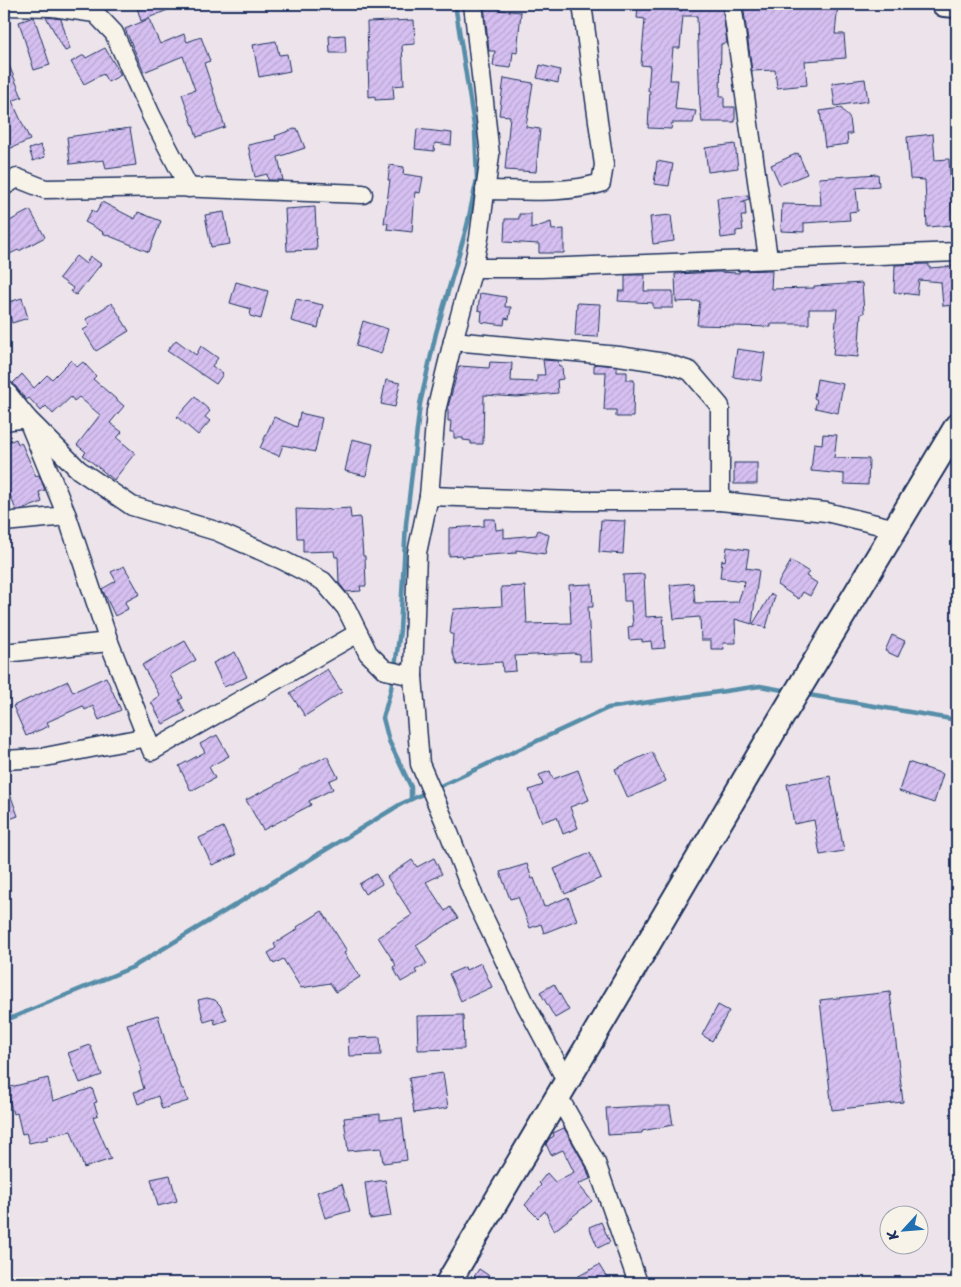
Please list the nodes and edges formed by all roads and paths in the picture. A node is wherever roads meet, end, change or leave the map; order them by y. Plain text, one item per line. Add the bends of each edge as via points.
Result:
1 (473, 4) edge
2 (582, 4) edge
3 (732, 4) edge
4 (944, 4) edge
5 (957, 5) edge
6 (4, 6) edge
7 (4, 186) edge
8 (189, 188) junction
9 (485, 190) junction
10 (362, 194) dead end
11 (957, 252) edge
12 (768, 258) junction
13 (473, 268) junction
14 (453, 341) junction
15 (4, 389) edge
16 (27, 418) junction
17 (4, 421) edge
18 (957, 426) edge
19 (428, 496) junction
20 (720, 501) junction
21 (67, 516) junction
22 (4, 522) edge
23 (896, 529) junction
24 (358, 633) junction
25 (109, 642) junction
26 (4, 653) edge
27 (408, 675) junction
28 (147, 736) junction
29 (4, 760) edge
30 (562, 1089) junction
31 (448, 1283) edge
32 (638, 1283) edge

1 - 9 street via 490,155
2 - 9 street via 604,165 601,183 547,190
3 - 12 street
4 - 5 main road
6 - 8 street via 53,7 95,13 114,33
7 - 8 street via 17,178 45,189
8 - 10 street
9 - 13 street
11 - 12 street
12 - 13 street
13 - 14 street
14 - 19 street via 436,411
14 - 20 street via 619,356 665,363 690,371 720,406
15 - 16 street
16 - 17 street
16 - 21 street
16 - 24 street via 79,470 132,506 216,531 323,581 346,608
18 - 23 main road
19 - 20 street
19 - 27 street via 417,553
20 - 23 street via 826,512
21 - 22 street
21 - 25 street
23 - 30 main road
24 - 27 street via 368,653 385,670
24 - 28 street via 152,750
25 - 26 street
25 - 28 street
27 - 30 street via 420,764 474,898
28 - 29 street via 40,758
30 - 31 main road
30 - 32 street via 596,1162

